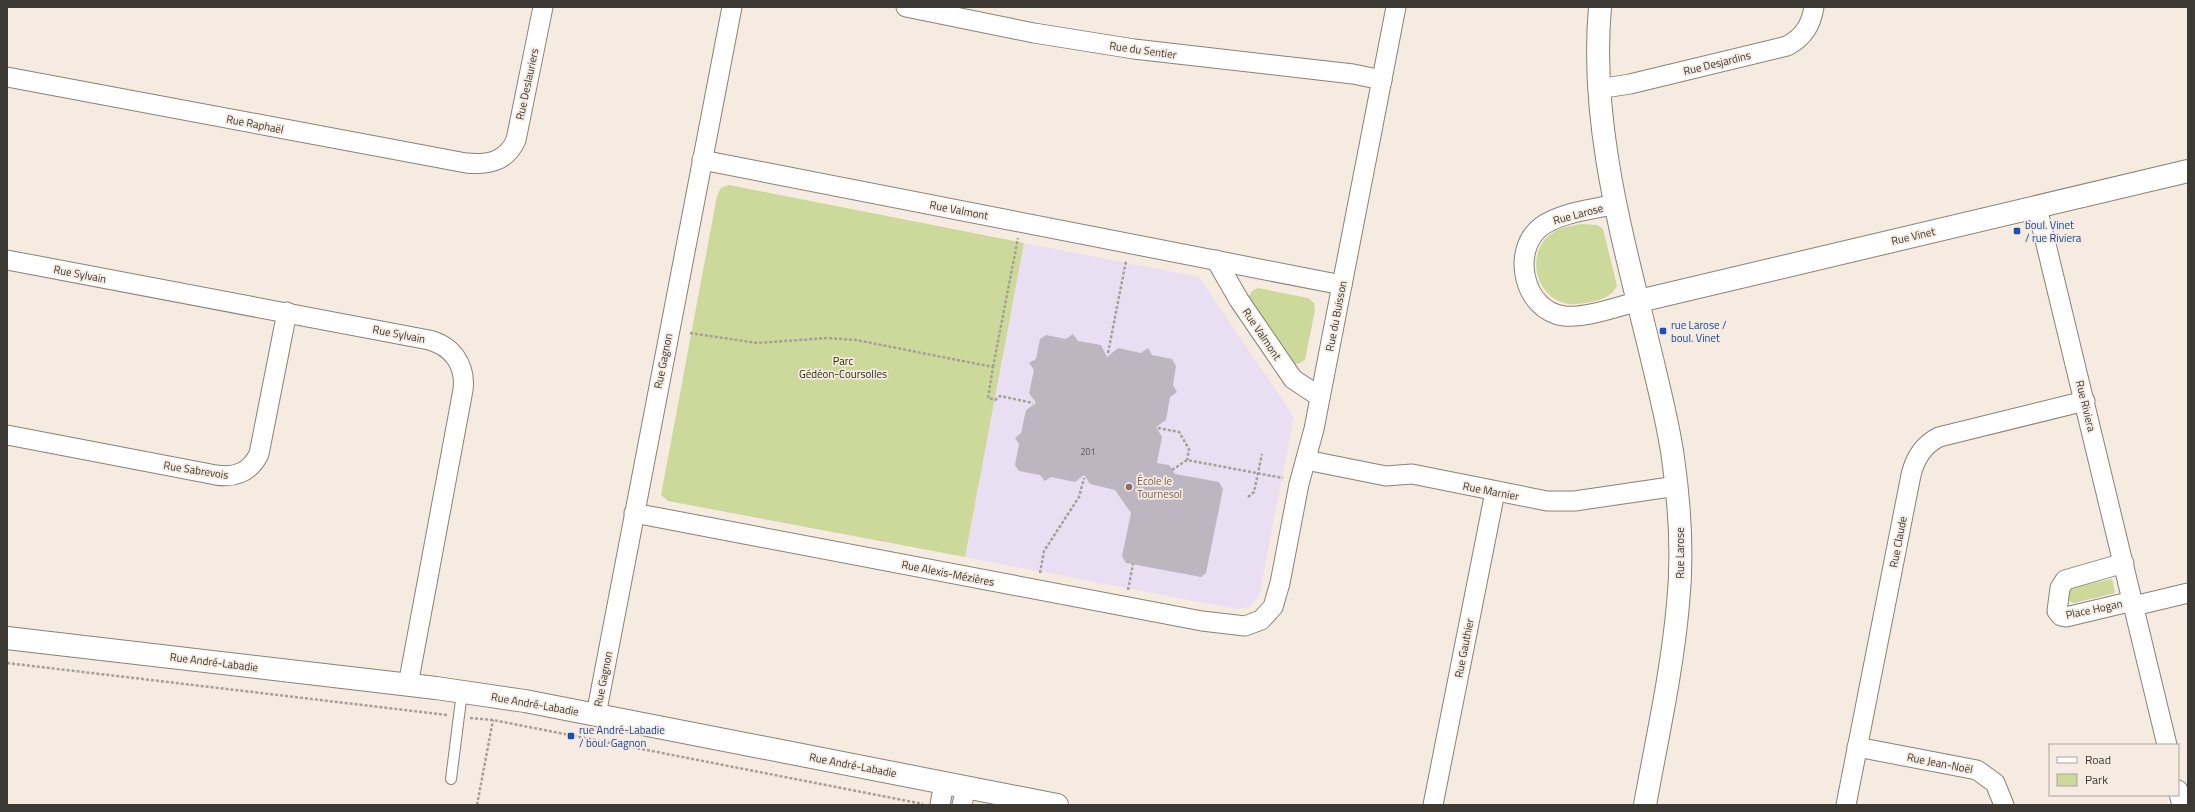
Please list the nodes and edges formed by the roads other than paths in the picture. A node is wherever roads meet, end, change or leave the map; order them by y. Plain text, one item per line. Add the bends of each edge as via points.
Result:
1 (543, 7) edge
2 (732, 7) edge
3 (906, 7) edge
4 (1396, 7) edge
5 (1600, 7) edge
6 (1814, 7) edge
7 (7, 77) edge
8 (1382, 80) junction
9 (1598, 89) junction
10 (502, 157) joint
11 (702, 160) junction
12 (2188, 171) edge
13 (1615, 204) junction
14 (2037, 206) junction
15 (7, 260) edge
16 (1216, 260) junction
17 (1342, 285) junction
18 (1639, 301) junction
19 (286, 312) junction
20 (1320, 397) junction
21 (2085, 401) junction
22 (7, 435) edge
23 (1306, 460) junction
24 (1677, 486) junction
25 (1495, 492) junction
26 (634, 513) junction
27 (2124, 563) junction
28 (2188, 593) edge
29 (2134, 603) junction
30 (1261, 620) joint
31 (7, 638) edge
32 (408, 685) junction
33 (462, 692) junction
34 (596, 715) junction
35 (2167, 744) edge
36 (1857, 747) junction
37 (451, 779) dead end
38 (944, 783) junction
39 (2179, 794) edge
40 (964, 796) edge
41 (940, 805) edge
42 (1057, 805) edge
43 (1433, 805) edge
44 (1645, 805) edge
45 (1846, 805) edge
46 (2004, 805) edge
47 (2182, 805) edge

1 - 10 street, Rue Deslauriers via 516,140
2 - 11 street, Rue Gagnon
3 - 8 street, Rue du Sentier via 1134,50 1353,74
4 - 8 street, Rue du Buisson
5 - 9 street, Rue Larose
6 - 9 street, Rue Desjardins via 1806,31 1798,40 1787,46 1630,84
7 - 10 street, Rue Raphaël via 466,163 487,164
8 - 17 street, Rue du Buisson
9 - 13 street, Rue Larose
11 - 16 street, Rue Valmont
11 - 26 street, Rue Gagnon
12 - 14 street, Rue Vinet
13 - 18 street, Rue Larose
13 - 18 street, Rue Larose via 1566,216 1543,226 1527,244 1524,273 1533,296 1541,305 1556,314 1576,315
14 - 18 street, Rue Vinet
14 - 21 street, Rue Riviera
15 - 19 street, Rue Sylvain
16 - 17 street, Rue Valmont
16 - 20 street, Rue Valmont via 1239,300 1293,379
17 - 20 street, Rue du Buisson
18 - 24 street, Rue Larose via 1668,429
19 - 22 street, Rue Sabrevois via 259,454 254,463 241,473 231,476 216,475
19 - 32 street, Rue Sylvain via 435,341 450,351 461,366 463,390
20 - 23 street, Rue du Buisson
21 - 27 street, Rue Riviera
21 - 36 street, Rue Claude via 1946,435 1934,440 1919,453 1913,465
23 - 25 street, Rue Marnier via 1386,476 1412,474
23 - 30 street, Rue du Buisson via 1299,484 1278,596 1273,607
24 - 25 street, Rue Marnier via 1566,502 1547,502
24 - 44 street, Rue Larose via 1680,543 1678,604 1669,673
25 - 43 street, Rue Gauthier
26 - 30 street, Rue Alexis-Mézières via 1202,621 1239,626
26 - 34 street, Rue Gagnon
27 - 29 street, Rue Riviera
27 - 29 street, Place Hogan via 2064,580 2060,588 2057,611 2066,617
28 - 29 street
29 - 35 street, Rue Riviera
31 - 32 street, Rue André-Labadie
32 - 33 street, Rue André-Labadie
33 - 34 street, Rue André-Labadie
33 - 37 lane
34 - 38 street, Rue André-Labadie
36 - 45 street, Rue Claude
36 - 46 street, Rue Jean-Noël via 1977,770 1995,783
38 - 40 street, Rue André-Labadie
38 - 41 street
39 - 47 street
40 - 42 street, Rue André-Labadie

